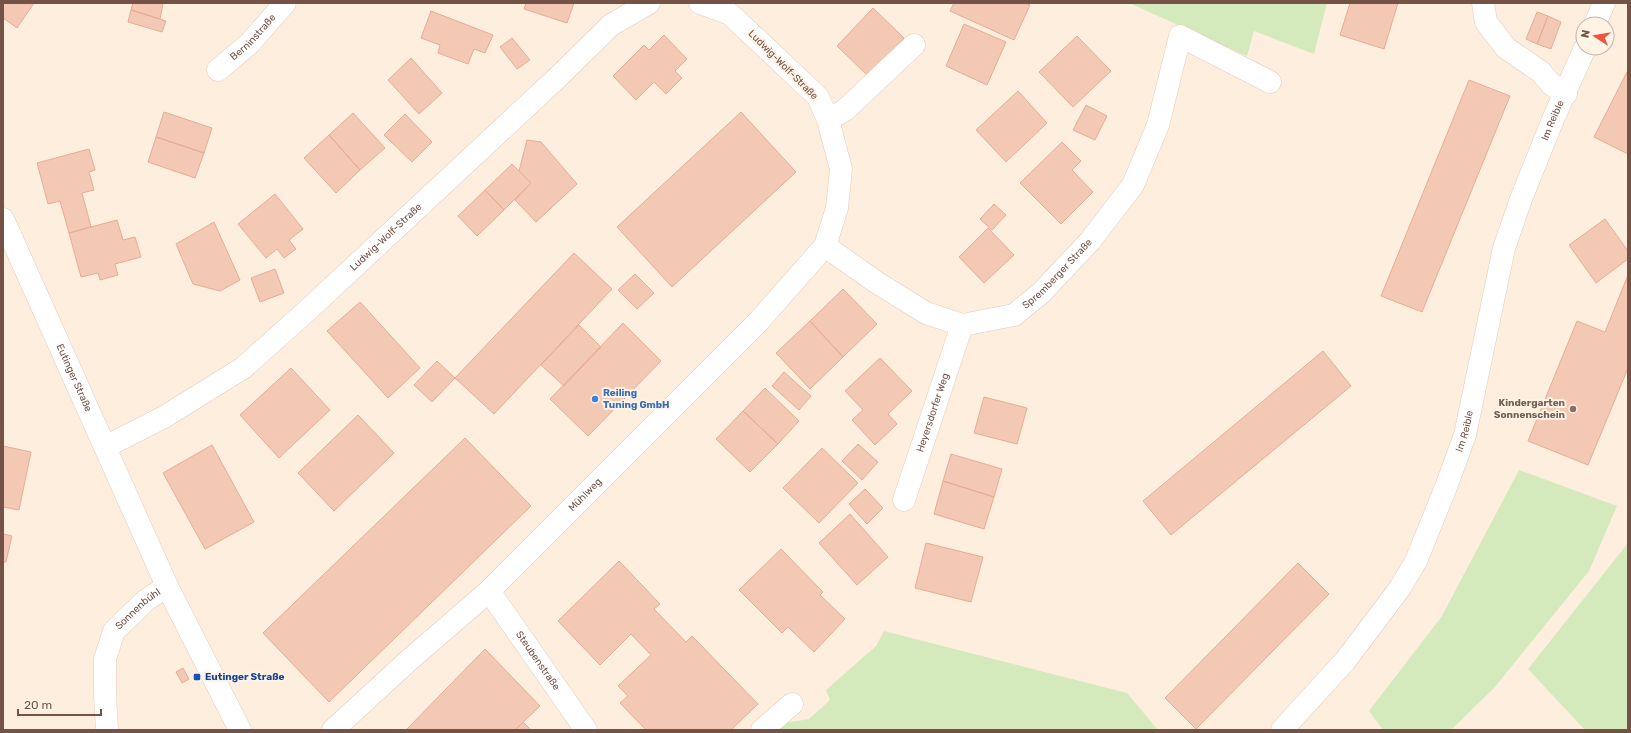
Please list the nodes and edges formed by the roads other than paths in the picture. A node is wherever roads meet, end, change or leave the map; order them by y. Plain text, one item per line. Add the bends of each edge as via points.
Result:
1 (285, 3) edge
2 (649, 3) edge
3 (700, 3) edge
4 (1483, 3) edge
5 (1604, 3) edge
6 (1598, 16) edge
7 (914, 45) dead end
8 (1582, 56) edge
9 (218, 70) dead end
10 (1270, 82) dead end
11 (1566, 94) junction
12 (828, 120) junction
13 (3, 219) edge
14 (825, 246) junction
15 (962, 325) junction
16 (106, 447) junction
17 (904, 500) dead end
18 (167, 586) junction
19 (489, 591) junction
20 (792, 704) dead end
21 (107, 730) edge
22 (240, 730) edge
23 (333, 730) edge
24 (586, 730) edge
25 (762, 730) edge
26 (1282, 730) edge

1 - 9 street, Berninstraße via 249,44
2 - 16 street, Ludwig-Wolf-Straße via 611,25 243,368 164,417
3 - 12 street, Ludwig-Wolf-Straße via 730,14 818,97
4 - 11 street, Im Reible via 1486,22 1506,48 1541,72 1551,84
5 - 6 street
7 - 12 street via 845,110
8 - 11 street, Im Reible
10 - 15 street, Spremberger Straße via 1180,36 1158,125 1133,185 1090,241 1041,293 1014,315
11 - 26 street, Im Reible via 1554,117 1504,248 1465,435 1416,561 1400,588 1346,661
12 - 14 street, Ludwig-Wolf-Straße via 841,169 837,208
13 - 16 street, Eutinger Straße
14 - 15 street, Spremberger Straße via 926,313
14 - 19 street, Mühlweg via 758,322
15 - 17 street, Heyersdorfer Weg
16 - 18 street, Eutinger Straße
18 - 21 street, Sonnenbühl via 145,601 114,631 104,659
18 - 22 street, Eutinger Straße
19 - 23 street, Mühlweg
19 - 24 street, Steubenstraße
20 - 25 street

